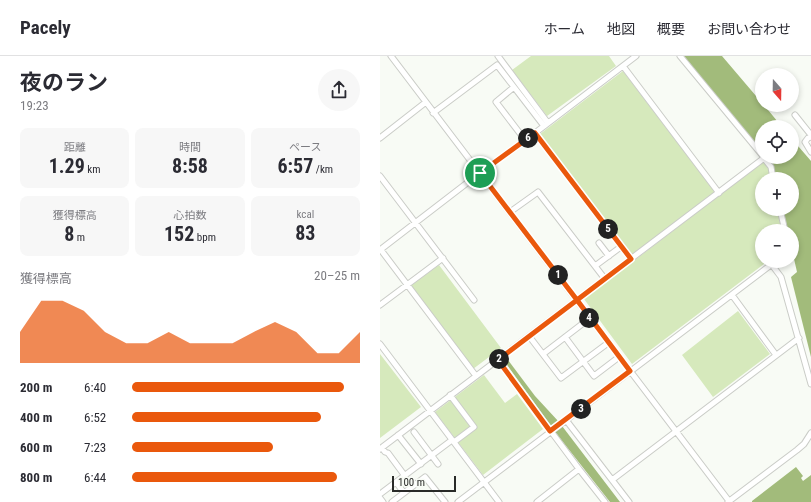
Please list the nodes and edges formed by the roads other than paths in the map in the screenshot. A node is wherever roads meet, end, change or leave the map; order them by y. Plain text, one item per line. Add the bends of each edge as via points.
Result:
1 (390, 56) edge
2 (498, 56) edge
3 (636, 56) edge
4 (680, 56) edge
5 (628, 58) edge
6 (623, 66) junction
7 (514, 87) junction
8 (426, 102) junction
9 (433, 113) junction
10 (795, 114) dead end
11 (548, 123) junction
12 (544, 126) junction
13 (535, 133) junction
14 (811, 136) edge
15 (380, 138) edge
16 (525, 140) junction
17 (755, 147) edge
18 (811, 152) edge
19 (755, 164) edge
20 (480, 173) junction
21 (380, 176) edge
22 (719, 193) junction
23 (510, 212) junction
24 (416, 223) junction
25 (599, 243) dead end
26 (622, 246) junction
27 (380, 250) edge
28 (609, 256) junction
29 (442, 258) junction
30 (631, 259) junction
31 (595, 266) junction
32 (767, 268) edge
33 (776, 268) edge
34 (605, 279) junction
35 (407, 285) junction
36 (732, 294) junction
37 (474, 300) dead end
38 (577, 300) junction
39 (380, 305) edge
40 (590, 318) junction
41 (529, 336) junction
42 (565, 337) junction
43 (799, 338) junction
44 (608, 343) junction
45 (380, 344) edge
46 (543, 354) junction
47 (776, 355) junction
48 (619, 358) junction
49 (498, 360) junction
50 (583, 362) junction
51 (630, 371) junction
52 (476, 376) junction
53 (811, 384) edge
54 (450, 395) junction
55 (430, 411) junction
56 (566, 420) junction
57 (551, 431) junction
58 (675, 431) junction
59 (414, 432) dead end
60 (811, 433) edge
61 (398, 435) junction
62 (453, 441) junction
63 (381, 448) edge
64 (432, 455) junction
65 (421, 464) junction
66 (438, 464) dead end
67 (579, 469) junction
68 (405, 476) junction
69 (612, 480) junction
70 (396, 482) junction
71 (484, 482) junction
72 (404, 492) junction
73 (380, 494) edge
74 (380, 498) edge
75 (441, 501) edge
76 (728, 501) edge
77 (383, 502) edge
78 (393, 502) edge
79 (458, 502) edge
80 (499, 502) edge
81 (536, 502) edge
82 (605, 502) edge
83 (628, 502) edge

1 - 8 street
2 - 11 street
3 - 5 street
4 - 17 street
5 - 6 street
6 - 11 street
6 - 22 street
7 - 9 street via 497,65
7 - 12 street
7 - 16 street via 496,102
8 - 9 street
8 - 15 street
9 - 20 street
10 - 14 street
11 - 12 street
12 - 13 street
13 - 16 street
13 - 26 street
14 - 18 street via 805,142
16 - 20 street
19 - 22 street
20 - 23 street
20 - 24 street
21 - 24 street
22 - 30 street
23 - 31 street via 538,192
23 - 38 street
24 - 27 street
24 - 29 street
25 - 28 street
26 - 28 street
26 - 30 street
27 - 35 street
28 - 31 street
29 - 35 street
29 - 37 street
30 - 34 street
31 - 34 street
32 - 36 street
33 - 43 street
34 - 38 street
35 - 39 street
35 - 52 street
36 - 47 street
36 - 51 street
38 - 40 street
38 - 41 street
40 - 42 street
40 - 44 street
41 - 46 street
41 - 49 street
42 - 46 street
42 - 50 street
43 - 47 street
43 - 53 street
44 - 48 street
44 - 50 street
45 - 55 street
46 - 50 street via 561,378
47 - 58 street
48 - 50 street via 594,376
48 - 51 street
49 - 52 street
49 - 57 street
51 - 56 street
51 - 58 street
52 - 54 street
54 - 55 street
54 - 62 street via 474,427
55 - 61 street
55 - 62 street
56 - 57 street
56 - 69 street
57 - 67 street
57 - 71 street
58 - 69 street
58 - 76 street
59 - 64 street
60 - 76 street via 797,450
61 - 63 street
61 - 65 street
62 - 64 street
62 - 71 street
63 - 68 street via 388,453
64 - 65 street
64 - 66 street
65 - 68 street
67 - 81 street
67 - 82 street
68 - 70 street
69 - 83 street
70 - 72 street
70 - 73 street
71 - 79 street
71 - 80 street
72 - 75 street via 425,477
72 - 78 street
74 - 77 street

